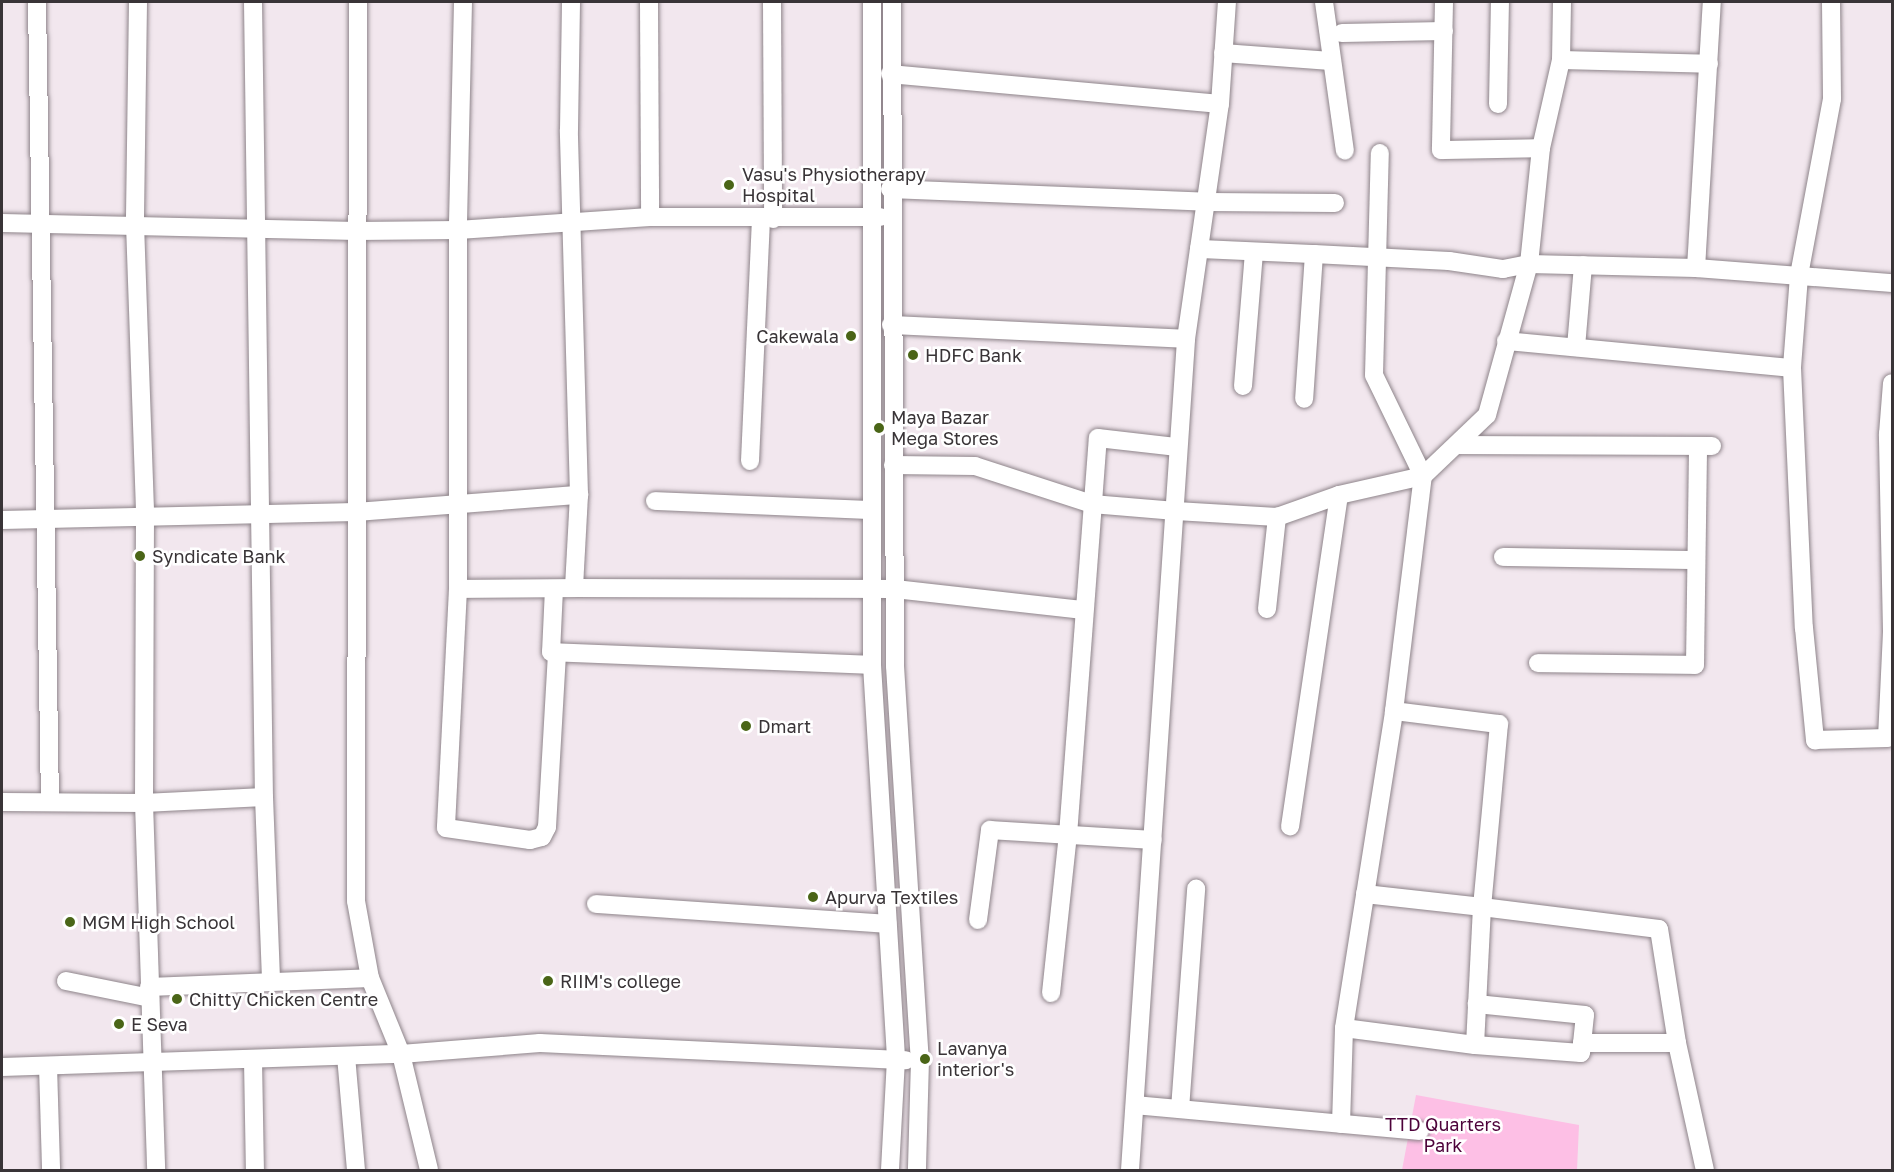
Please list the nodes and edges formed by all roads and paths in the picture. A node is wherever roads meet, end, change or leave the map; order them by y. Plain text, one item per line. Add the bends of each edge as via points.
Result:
1 (37, 2) edge
2 (138, 2) edge
3 (253, 2) edge
4 (358, 2) edge
5 (463, 2) edge
6 (571, 2) edge
7 (649, 2) edge
8 (772, 2) edge
9 (872, 2) edge
10 (892, 2) edge
11 (1227, 2) edge
12 (1324, 2) edge
13 (1444, 2) edge
14 (1500, 2) edge
15 (1562, 2) edge
16 (1712, 2) edge
17 (1831, 2) edge
18 (1444, 31) junction
19 (1342, 33) dead end
20 (1223, 53) junction
21 (1561, 60) junction
22 (1331, 61) junction
23 (1709, 64) junction
24 (890, 74) junction
25 (1220, 104) junction
26 (1498, 104) dead end
27 (1541, 148) junction
28 (1345, 151) dead end
29 (1380, 153) dead end
30 (890, 189) junction
31 (1207, 202) junction
32 (1335, 203) dead end
33 (869, 217) junction
34 (890, 217) junction
35 (650, 218) junction
36 (767, 219) junction
37 (2, 223) edge
38 (40, 224) junction
39 (135, 224) junction
40 (572, 224) junction
41 (256, 226) junction
42 (458, 230) junction
43 (357, 231) junction
44 (1199, 249) junction
45 (1254, 252) junction
46 (1314, 254) junction
47 (1375, 256) junction
48 (1529, 264) junction
49 (1582, 265) junction
50 (1696, 268) junction
51 (1799, 276) junction
52 (1893, 283) edge
53 (891, 325) junction
54 (1186, 339) junction
55 (1506, 341) junction
56 (1576, 347) junction
57 (1792, 368) junction
58 (1893, 383) edge
59 (1243, 386) dead end
60 (1304, 399) dead end
61 (1458, 445) junction
62 (1177, 447) junction
63 (750, 461) dead end
64 (893, 465) junction
65 (1423, 476) junction
66 (579, 495) junction
67 (1339, 495) junction
68 (655, 501) dead end
69 (1092, 504) junction
70 (460, 507) junction
71 (872, 510) junction
72 (1176, 511) junction
73 (356, 512) junction
74 (259, 514) junction
75 (145, 515) junction
76 (1277, 517) junction
77 (44, 519) junction
78 (2, 520) edge
79 (1503, 557) dead end
80 (1696, 560) junction
81 (574, 588) junction
82 (458, 589) junction
83 (554, 589) junction
84 (872, 589) junction
85 (895, 589) junction
86 (1267, 609) dead end
87 (1083, 610) junction
88 (557, 652) junction
89 (1538, 663) dead end
90 (872, 665) junction
91 (1394, 711) junction
92 (264, 797) junction
93 (50, 801) junction
94 (2, 802) edge
95 (144, 803) junction
96 (1290, 826) dead end
97 (1068, 834) junction
98 (1153, 840) junction
99 (1196, 889) dead end
100 (1365, 894) junction
101 (596, 904) dead end
102 (1482, 907) junction
103 (978, 920) dead end
104 (887, 924) junction
105 (370, 978) junction
106 (66, 981) dead end
107 (271, 981) junction
108 (150, 993) junction
109 (1051, 993) dead end
110 (1477, 1004) junction
111 (1344, 1028) junction
112 (1582, 1043) junction
113 (1677, 1043) junction
114 (1475, 1045) junction
115 (401, 1054) junction
116 (346, 1056) junction
117 (896, 1059) junction
118 (253, 1060) junction
119 (920, 1060) junction
120 (153, 1064) junction
121 (48, 1066) junction
122 (2, 1067) edge
123 (1135, 1104) junction
124 (1180, 1109) junction
125 (1341, 1124) junction
126 (1420, 1131) dead end
127 (51, 1170) edge
128 (156, 1170) edge
129 (255, 1170) edge
130 (356, 1170) edge
131 (429, 1170) edge
132 (890, 1170) edge
133 (917, 1170) edge
134 (1130, 1170) edge
135 (1705, 1170) edge

1 - 38 street
2 - 39 street
3 - 41 street
4 - 43 street
5 - 42 street
6 - 40 street
7 - 35 street
8 - 36 street
9 - 33 street
10 - 24 street
11 - 20 street
12 - 22 street
13 - 18 street
14 - 26 street
15 - 21 street
16 - 23 street
17 - 51 street via 1833,99
18 - 19 street
18 - 27 street via 1441,150
20 - 22 street
20 - 25 street
21 - 23 street
21 - 27 street
22 - 28 street
23 - 50 street
24 - 25 street
24 - 30 street
25 - 31 street
27 - 48 street
29 - 47 street
30 - 31 street
30 - 34 street
31 - 32 street
31 - 44 street
33 - 34 street
33 - 36 street
33 - 71 street
34 - 53 street
35 - 36 street
35 - 40 street
36 - 63 street
37 - 38 street
38 - 39 street
38 - 77 street
39 - 41 street
39 - 75 street
40 - 42 street
40 - 66 street
41 - 43 street
41 - 74 street
42 - 43 street
42 - 70 street
43 - 73 street
44 - 45 street
44 - 54 street
45 - 46 street
45 - 59 street
46 - 47 street
46 - 60 street
47 - 48 street via 1503,269
47 - 65 street via 1374,375
48 - 49 street
48 - 55 street
49 - 50 street
49 - 56 street
50 - 51 street
51 - 52 street
51 - 57 street
53 - 54 street
53 - 64 street
54 - 62 street
55 - 56 street
55 - 61 street via 1487,415
56 - 57 street
57 - 58 street via 1804,628 1815,740 1887,738 1892,631 1888,434
61 - 65 street
61 - 80 street via 1705,446
62 - 69 street via 1098,438
62 - 72 street
64 - 69 street via 975,466
64 - 85 street
65 - 67 street
65 - 91 street
66 - 70 street
66 - 81 street
67 - 76 street
67 - 96 street
68 - 71 street
69 - 72 street
69 - 87 street
70 - 73 street
70 - 82 street
71 - 84 street
72 - 76 street
72 - 98 street
73 - 74 street
73 - 105 street via 356,901
74 - 75 street
74 - 92 street
75 - 77 street
75 - 95 street
76 - 86 street
77 - 78 street
77 - 93 street
79 - 80 street
80 - 89 street via 1695,665
81 - 83 street
81 - 84 street
82 - 83 street
82 - 88 street via 446,828 530,840 542,837 547,827
83 - 88 street via 551,652
84 - 85 street
84 - 90 street
85 - 87 street
85 - 119 street via 896,678
87 - 97 street
88 - 90 street
90 - 104 street
91 - 100 street
91 - 102 street via 1499,724
92 - 95 street
92 - 107 street
93 - 94 street
93 - 95 street
95 - 108 street
97 - 98 street
97 - 103 street via 990,830
97 - 109 street
98 - 123 street
99 - 124 street
100 - 102 street
100 - 111 street
101 - 104 street
102 - 110 street
102 - 113 street via 1659,929
104 - 117 street
105 - 107 street
105 - 115 street
106 - 108 street
107 - 108 street
108 - 120 street
110 - 112 street via 1585,1015
110 - 114 street
111 - 114 street
111 - 125 street
112 - 113 street
112 - 114 street via 1581,1053
113 - 135 street
115 - 116 street
115 - 117 street via 540,1043
115 - 131 street
116 - 118 street
116 - 130 street
117 - 119 street
117 - 132 street
118 - 120 street
118 - 129 street
119 - 133 street
120 - 121 street
120 - 128 street
121 - 122 street
121 - 127 street
123 - 124 street
123 - 134 street
124 - 125 street
125 - 126 street

